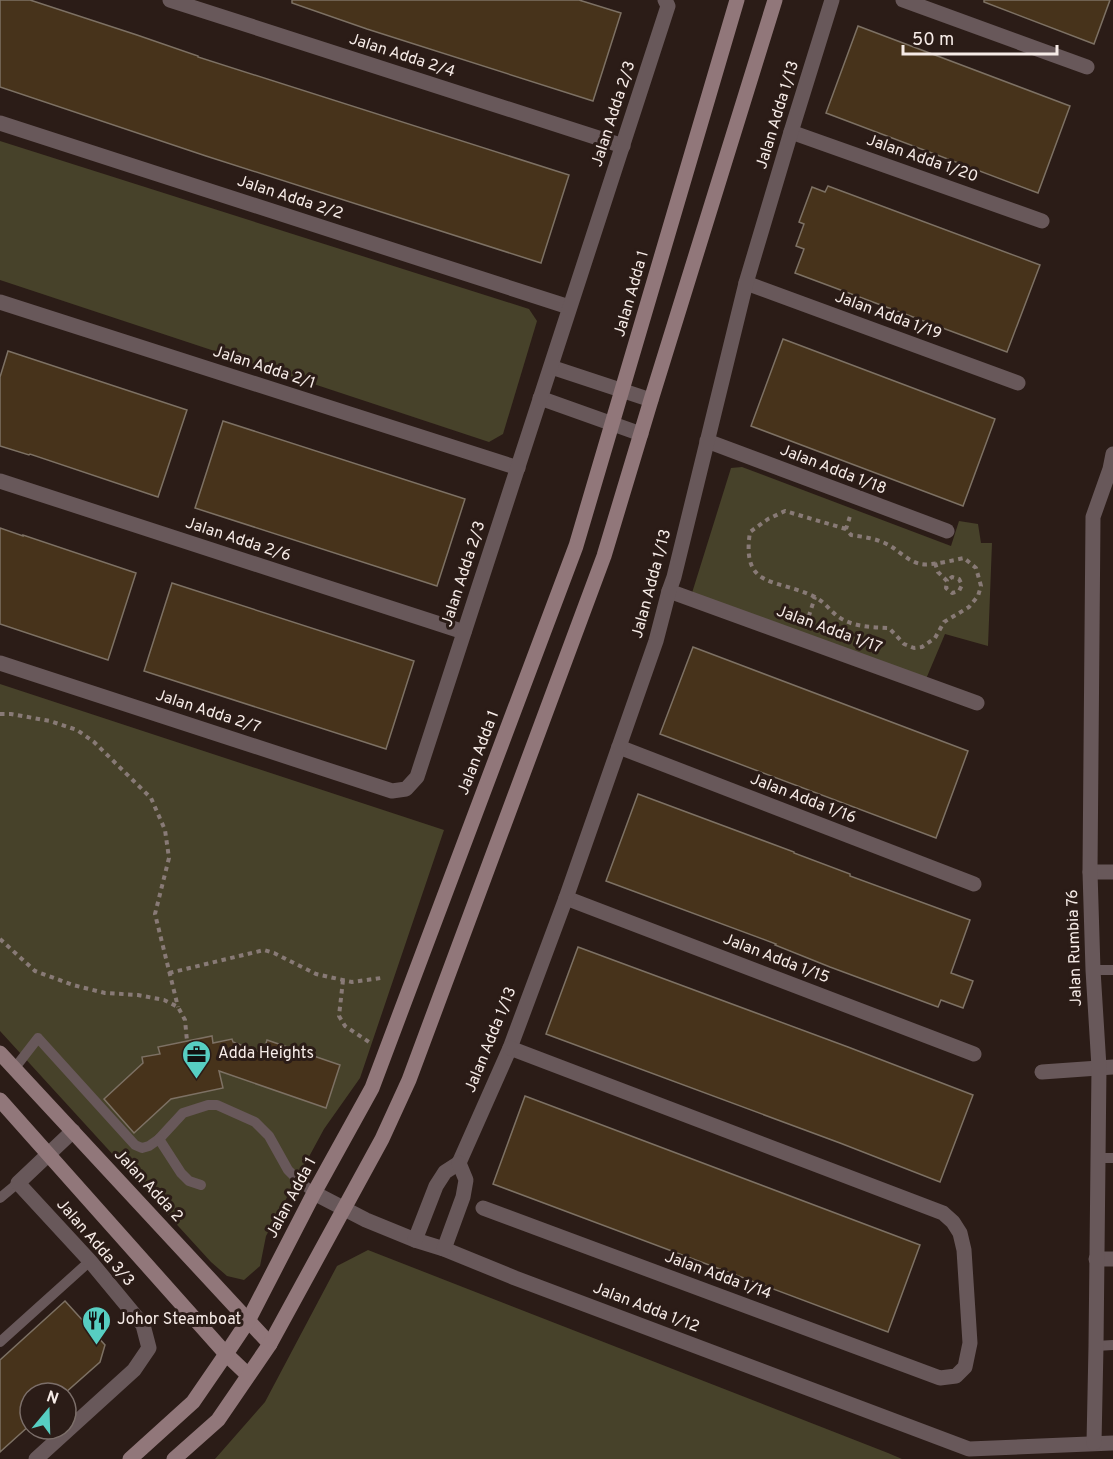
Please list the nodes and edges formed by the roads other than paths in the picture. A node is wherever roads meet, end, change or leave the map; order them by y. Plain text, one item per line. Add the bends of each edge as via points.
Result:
1 (170, 0) edge
2 (665, 0) edge
3 (737, 0) edge
4 (775, 0) edge
5 (832, 0) edge
6 (903, 0) edge
7 (1088, 67) dead end
8 (0, 123) edge
9 (790, 132) junction
10 (622, 146) junction
11 (1042, 220) dead end
12 (746, 283) junction
13 (0, 302) edge
14 (570, 307) junction
15 (551, 367) junction
16 (1018, 383) dead end
17 (622, 390) junction
18 (540, 398) junction
19 (651, 400) junction
20 (612, 423) junction
21 (642, 434) junction
22 (707, 441) junction
23 (1113, 454) edge
24 (518, 468) junction
25 (1111, 470) edge
26 (0, 481) edge
27 (947, 531) dead end
28 (669, 591) junction
29 (464, 632) junction
30 (0, 663) edge
31 (977, 703) dead end
32 (619, 747) junction
33 (406, 789) joint
34 (1090, 872) junction
35 (1113, 872) edge
36 (974, 884) dead end
37 (566, 898) junction
38 (1093, 970) junction
39 (1113, 970) edge
40 (510, 1047) junction
41 (0, 1053) edge
42 (974, 1054) dead end
43 (1106, 1067) edge
44 (14, 1069) junction
45 (1042, 1072) dead end
46 (0, 1100) edge
47 (73, 1131) junction
48 (159, 1139) junction
49 (48, 1155) junction
50 (1106, 1158) edge
51 (459, 1163) junction
52 (18, 1183) junction
53 (201, 1185) dead end
54 (315, 1193) junction
55 (0, 1198) edge
56 (343, 1208) junction
57 (483, 1208) dead end
58 (415, 1240) junction
59 (444, 1249) junction
60 (1096, 1259) junction
61 (1113, 1259) edge
62 (90, 1261) junction
63 (248, 1321) junction
64 (0, 1342) edge
65 (270, 1344) junction
66 (1113, 1345) edge
67 (1096, 1346) junction
68 (226, 1354) junction
69 (248, 1376) junction
70 (1094, 1443) junction
71 (1113, 1443) edge
72 (36, 1459) edge
73 (130, 1459) edge
74 (174, 1459) edge

1 - 10 street, Jalan Adda 2/4
2 - 10 street, Jalan Adda 2/3 via 668,6
3 - 17 street, Jalan Adda 1
4 - 19 street
5 - 9 street, Jalan Adda 1/13
6 - 7 street
8 - 14 street, Jalan Adda 2/2
9 - 11 street, Jalan Adda 1/20
9 - 12 street, Jalan Adda 1/13
10 - 14 street, Jalan Adda 2/3
12 - 16 street, Jalan Adda 1/19
12 - 22 street, Jalan Adda 1/13
13 - 24 street, Jalan Adda 2/1
14 - 15 street, Jalan Adda 2/3
15 - 17 street
15 - 18 street, Jalan Adda 2/3
17 - 19 street
17 - 20 street, Jalan Adda 1
18 - 20 street
18 - 24 street, Jalan Adda 2/3
19 - 21 street
20 - 21 street
20 - 54 street, Jalan Adda 1 via 576,546 386,1053 372,1088
21 - 56 street via 604,556 409,1080 382,1139
22 - 27 street, Jalan Adda 1/18
22 - 28 street, Jalan Adda 1/13
23 - 25 street, Jalan Rumbia 76
24 - 29 street, Jalan Adda 2/3
25 - 34 street, Jalan Rumbia 76 via 1093,517
26 - 29 street, Jalan Adda 2/6
28 - 31 street, Jalan Adda 1/17
28 - 32 street, Jalan Adda 1/13
29 - 33 street, Jalan Adda 2/3 via 417,777
30 - 33 street, Jalan Adda 2/7 via 392,791
32 - 36 street, Jalan Adda 1/16
32 - 37 street, Jalan Adda 1/13
34 - 35 street
34 - 38 street, Jalan Rumbia 76
37 - 40 street, Jalan Adda 1/13
37 - 42 street, Jalan Adda 1/15
38 - 39 lane
38 - 43 street, Jalan Rumbia 76
40 - 51 street, Jalan Adda 1/13
40 - 57 street, Jalan Adda 1/14 via 943,1213 957,1227 964,1250 970,1343 965,1367 956,1376 940,1378
41 - 44 street, Jalan Adda 2
43 - 45 street
43 - 50 street, Jalan Rumbia 76
44 - 47 street, Jalan Adda 2
44 - 48 lane via 38,1038 135,1145 142,1148
46 - 49 street
47 - 49 street
47 - 63 street, Jalan Adda 2
48 - 53 lane via 181,1173
48 - 54 lane via 183,1113 217,1105 255,1122 270,1136 288,1170
49 - 52 street
49 - 68 street
50 - 60 street, Jalan Rumbia 76
51 - 58 street via 445,1172 436,1186
51 - 59 street via 466,1180
52 - 55 lane
52 - 62 street, Jalan Adda 3/3
54 - 56 street, Jalan Adda 1/12
54 - 63 street, Jalan Adda 1
56 - 58 street, Jalan Adda 1/12
56 - 65 street
58 - 59 street, Jalan Adda 1/12
59 - 70 street, Jalan Adda 1/12 via 969,1449
60 - 61 street
60 - 67 street, Jalan Rumbia 76
62 - 64 lane
62 - 72 street, Jalan Adda 3/3 via 143,1325 149,1348 134,1370
63 - 65 street, Jalan Adda 2
63 - 68 street, Jalan Adda 1
65 - 69 street
66 - 67 lane
67 - 70 street, Jalan Rumbia 76
68 - 69 street
68 - 73 street, Jalan Adda 1 via 193,1402
69 - 74 street via 218,1420
70 - 71 street

